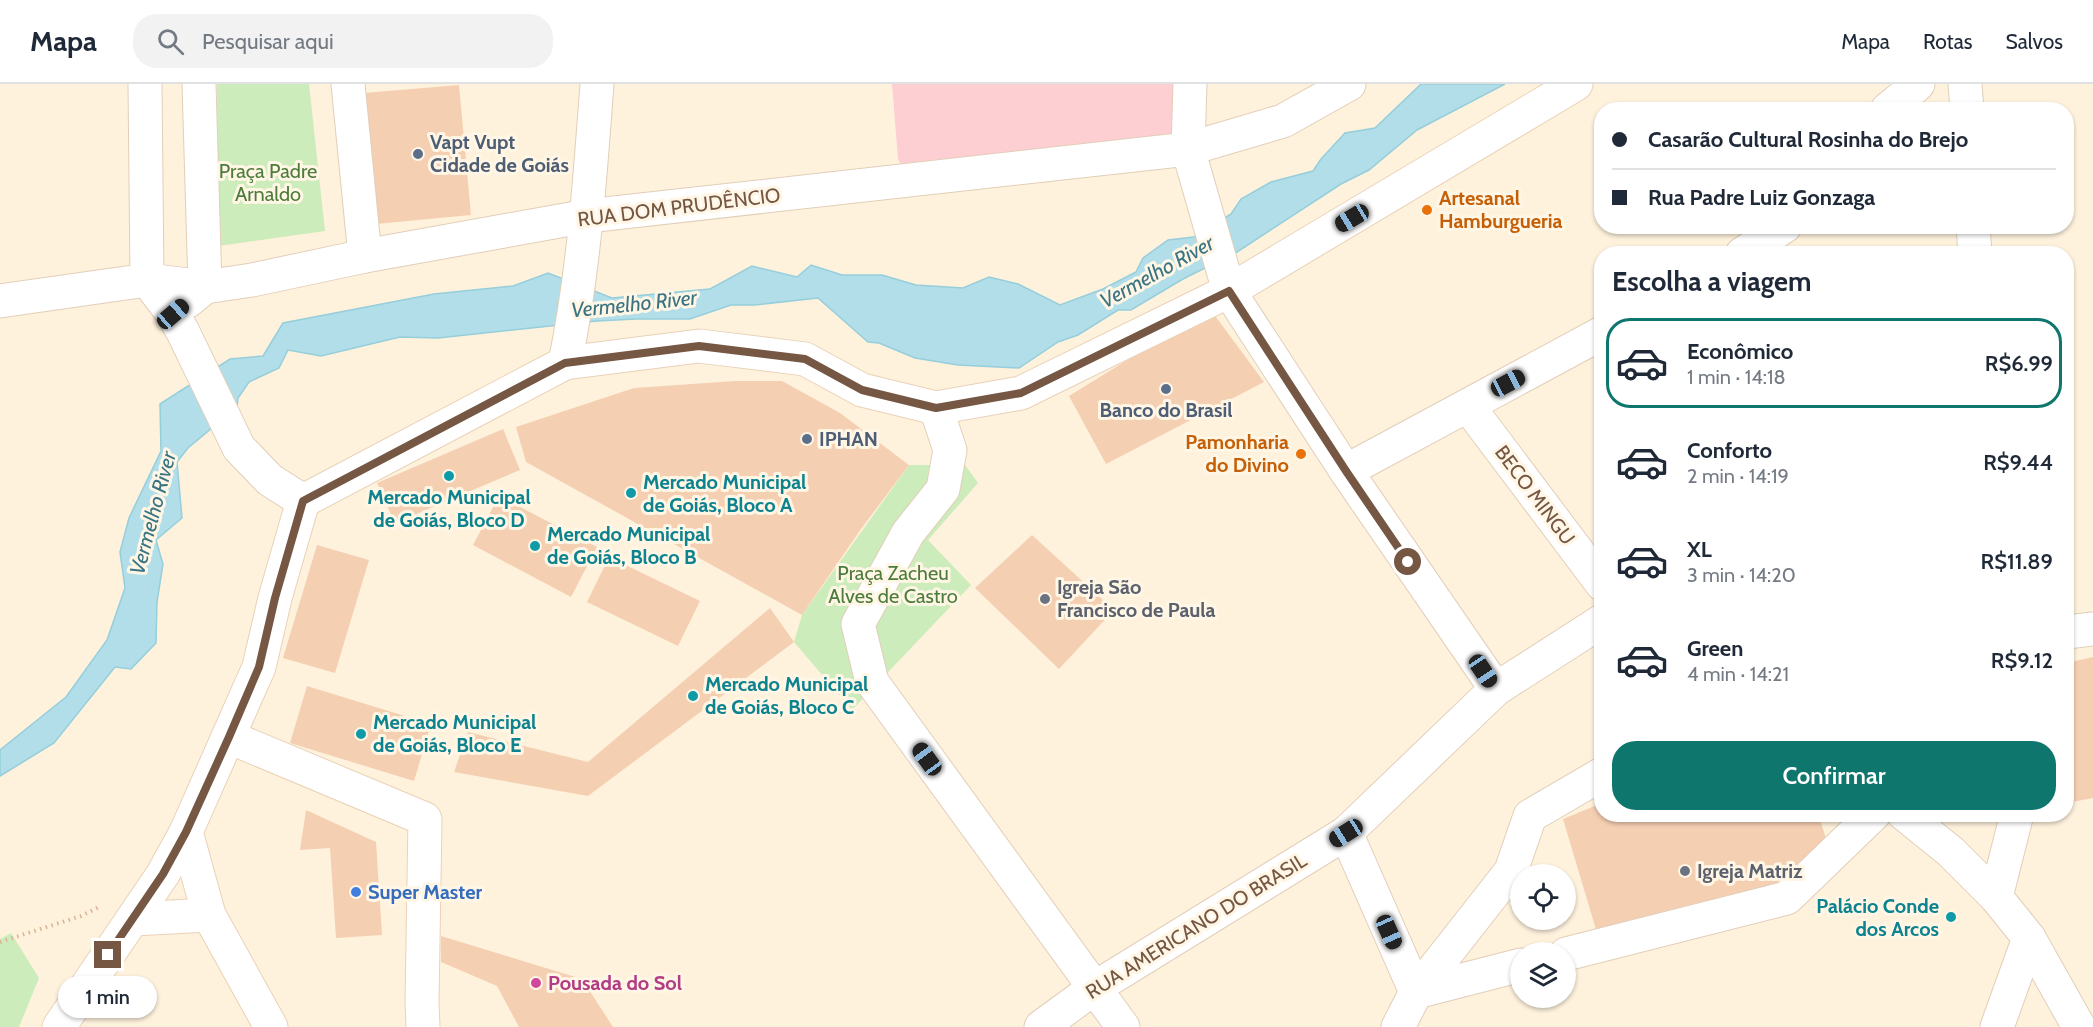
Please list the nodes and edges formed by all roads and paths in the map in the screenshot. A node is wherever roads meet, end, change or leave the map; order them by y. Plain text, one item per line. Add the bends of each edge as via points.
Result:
1 (145, 84) edge
2 (199, 84) edge
3 (348, 84) edge
4 (597, 84) edge
5 (1190, 84) edge
6 (1349, 84) edge
7 (1576, 84) edge
8 (1918, 84) edge
9 (1965, 84) edge
10 (1897, 102) edge
11 (1966, 102) edge
12 (1191, 158) junction
13 (586, 226) junction
14 (1773, 234) edge
15 (1754, 246) edge
16 (365, 256) junction
17 (1225, 277) junction
18 (147, 280) junction
19 (205, 287) junction
20 (0, 301) edge
21 (178, 323) junction
22 (1594, 337) edge
23 (565, 363) junction
24 (1468, 406) junction
25 (936, 408) junction
26 (1346, 471) junction
27 (303, 501) junction
28 (1594, 573) edge
29 (1594, 626) edge
30 (2093, 629) edge
31 (2074, 631) edge
32 (1496, 689) junction
33 (229, 737) junction
34 (1594, 779) edge
35 (1866, 822) edge
36 (1914, 822) edge
37 (2015, 822) edge
38 (186, 832) junction
39 (1346, 833) junction
40 (1996, 897) junction
41 (102, 906) dead end
42 (209, 915) junction
43 (133, 919) junction
44 (2029, 938) junction
45 (0, 942) edge
46 (1576, 951) edge
47 (1510, 968) edge
48 (1093, 988) junction
49 (1416, 992) junction
50 (59, 1027) edge
51 (271, 1027) edge
52 (423, 1027) edge
53 (1041, 1027) edge
54 (1123, 1027) edge
55 (1398, 1027) edge
56 (1997, 1027) edge
57 (2079, 1027) edge

1 - 18 street
2 - 19 street
3 - 16 street
4 - 13 street
5 - 12 street
6 - 12 street, RUA DOM PRUDÊNCIO via 1283,121
7 - 17 street
8 - 10 street
9 - 11 street
12 - 13 street, RUA DOM PRUDÊNCIO
12 - 17 street
13 - 16 street, RUA DOM PRUDÊNCIO
13 - 23 street
14 - 15 street
16 - 19 street, RUA DOM PRUDÊNCIO
17 - 25 street via 1021,393
17 - 26 street
18 - 19 street, RUA DOM PRUDÊNCIO
18 - 20 street, RUA DOM PRUDÊNCIO
18 - 21 street
19 - 21 street
21 - 27 street via 239,448 270,480
22 - 24 street
23 - 25 street via 699,346 805,359 862,390
23 - 27 street
24 - 26 street
24 - 28 street, BECO MINGU
25 - 48 street via 950,450 943,489 908,533 858,624 872,682
26 - 32 street
27 - 33 street via 259,667
29 - 32 street, RUA AMERICANO DO BRASIL
30 - 31 street
32 - 39 street, RUA AMERICANO DO BRASIL
33 - 38 street
33 - 52 street via 425,819
34 - 49 street via 1530,816 1511,872
35 - 46 street via 1787,898
36 - 40 street
37 - 40 street
38 - 42 street
38 - 43 street
39 - 48 street, RUA AMERICANO DO BRASIL
39 - 49 street
40 - 44 street
41 - 45 path
42 - 43 street
42 - 51 street
43 - 50 street
44 - 56 street
44 - 57 street
47 - 49 street
48 - 53 street, RUA AMERICANO DO BRASIL
48 - 54 street
49 - 55 street

